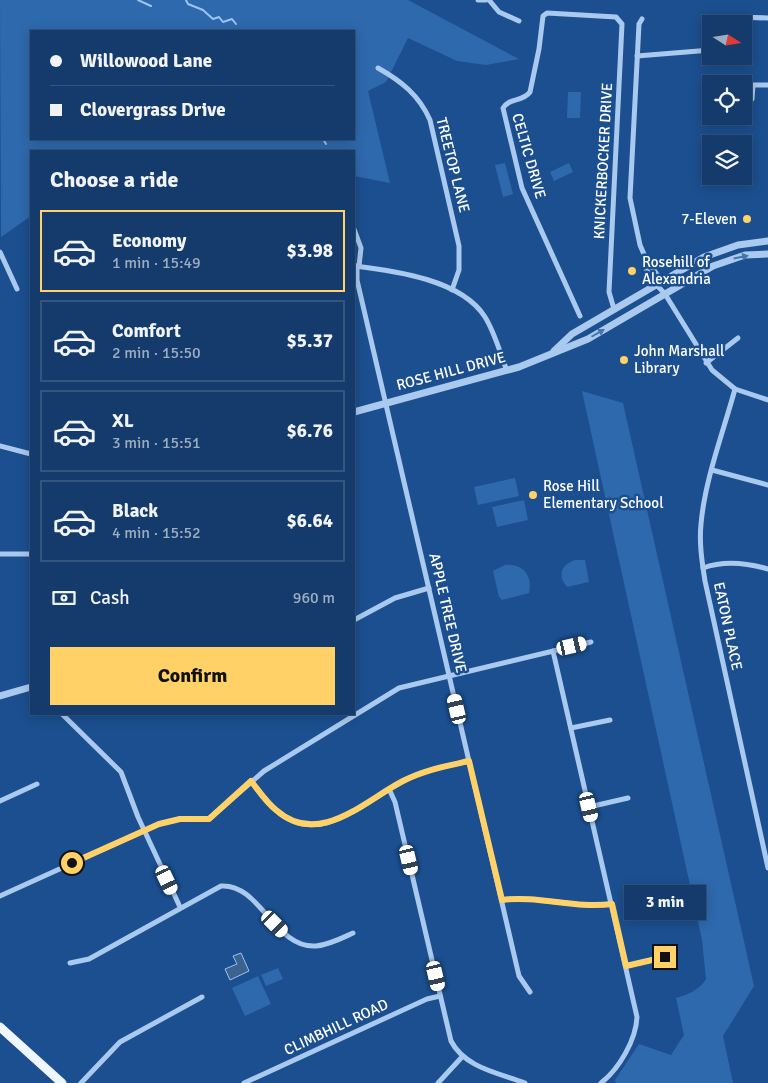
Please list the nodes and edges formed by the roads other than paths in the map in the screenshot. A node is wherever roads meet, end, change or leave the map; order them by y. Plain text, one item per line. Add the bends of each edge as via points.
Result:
1 (478, 0) edge
2 (488, 0) edge
3 (547, 13) joint
4 (752, 18) edge
5 (768, 18) edge
6 (642, 19) dead end
7 (519, 21) dead end
8 (702, 51) edge
9 (637, 56) junction
10 (378, 68) dead end
11 (768, 86) edge
12 (752, 98) dead end
13 (355, 232) edge
14 (768, 242) edge
15 (0, 252) edge
16 (768, 254) edge
17 (2, 260) edge
18 (357, 266) edge
19 (18, 288) dead end
20 (661, 288) junction
21 (452, 290) junction
22 (614, 309) junction
23 (580, 316) dead end
24 (738, 338) dead end
25 (554, 351) junction
26 (706, 363) junction
27 (507, 371) junction
28 (735, 389) junction
29 (768, 400) edge
30 (386, 403) junction
31 (355, 412) edge
32 (0, 446) edge
33 (30, 454) edge
34 (712, 470) junction
35 (768, 485) edge
36 (0, 554) edge
37 (30, 554) edge
38 (703, 568) junction
39 (768, 569) edge
40 (429, 588) junction
41 (355, 619) edge
42 (591, 642) dead end
43 (553, 651) junction
44 (449, 675) junction
45 (30, 687) edge
46 (0, 696) edge
47 (355, 714) edge
48 (63, 715) edge
49 (354, 715) edge
50 (610, 720) dead end
51 (571, 728) junction
52 (469, 761) junction
53 (251, 781) junction
54 (37, 784) dead end
55 (388, 790) junction
56 (628, 798) dead end
57 (0, 801) edge
58 (589, 807) junction
59 (144, 830) junction
60 (765, 840) edge
61 (768, 868) edge
62 (0, 896) edge
63 (502, 900) junction
64 (612, 904) junction
65 (180, 908) junction
66 (353, 933) dead end
67 (665, 957) dead end
68 (70, 963) dead end
69 (626, 966) junction
70 (530, 992) dead end
71 (440, 996) junction
72 (202, 997) dead end
73 (0, 1027) edge
74 (462, 1057) junction
75 (62, 1083) edge
76 (81, 1083) edge
77 (244, 1083) edge
78 (438, 1083) edge
79 (526, 1083) edge
80 (601, 1083) edge

1 - 2 street
2 - 7 street via 499,12
3 - 22 street, KNICKERBOCKER DRIVE via 616,17 622,24 609,292
3 - 23 street, CELTIC DRIVE via 543,16 540,49 530,92 502,108 522,188
4 - 5 street
6 - 9 street
8 - 9 street
9 - 20 street via 630,198 646,259 658,276
10 - 21 street, TREETOP LANE via 409,89 430,120 459,246 459,270
11 - 12 street via 753,85
13 - 18 street, APPLE TREE DRIVE via 360,248
14 - 20 street, ROSE HILL DRIVE via 738,245 704,256
15 - 17 street
20 -> 16 street, ROSE HILL DRIVE via 726,260
17 - 19 street
18 - 21 street via 399,273
18 - 30 street, APPLE TREE DRIVE via 357,280
20 - 22 street, ROSE HILL DRIVE
25 -> 20 street, ROSE HILL DRIVE via 588,339
20 - 26 street
21 - 27 street via 469,299 484,316
22 - 25 street, ROSE HILL DRIVE via 572,334
24 - 26 street
25 - 27 street, ROSE HILL DRIVE
26 - 28 street
27 - 30 street, ROSE HILL DRIVE
28 - 29 street
28 - 34 street, EATON PLACE
30 - 31 street, ROSE HILL DRIVE
30 - 40 street, APPLE TREE DRIVE
32 - 33 street
34 - 35 street
34 - 38 street, EATON PLACE via 701,522
36 - 37 street
38 - 39 street via 738,563
38 - 60 street, EATON PLACE
40 - 41 street via 394,598
40 - 44 street, APPLE TREE DRIVE
42 - 43 street
43 - 44 street
43 - 51 street
44 - 47 street via 388,693
44 - 52 street, APPLE TREE DRIVE
45 - 46 street
48 - 59 street via 117,765
49 - 53 street
50 - 51 street
51 - 58 street
52 - 55 street via 420,774
52 - 63 street, APPLE TREE DRIVE
53 - 55 street via 279,813 309,825 338,820
53 - 59 street via 209,819 173,820
54 - 57 street
55 - 71 street via 395,802
56 - 58 street
58 - 64 street
59 - 62 street
59 - 65 street
60 - 61 street, EATON PLACE
63 - 64 street
63 - 70 street, APPLE TREE DRIVE via 519,976
64 - 69 street
65 - 66 street via 215,888 227,885 242,891 299,944 324,945
65 - 68 street via 89,960
67 - 69 street
69 - 80 street via 637,1012 636,1030 617,1066
71 - 74 street via 452,1040
71 - 77 street, CLIMBHILL ROAD via 427,999
72 - 76 street via 120,1042
73 - 75 main road
74 - 78 street
74 - 79 street

